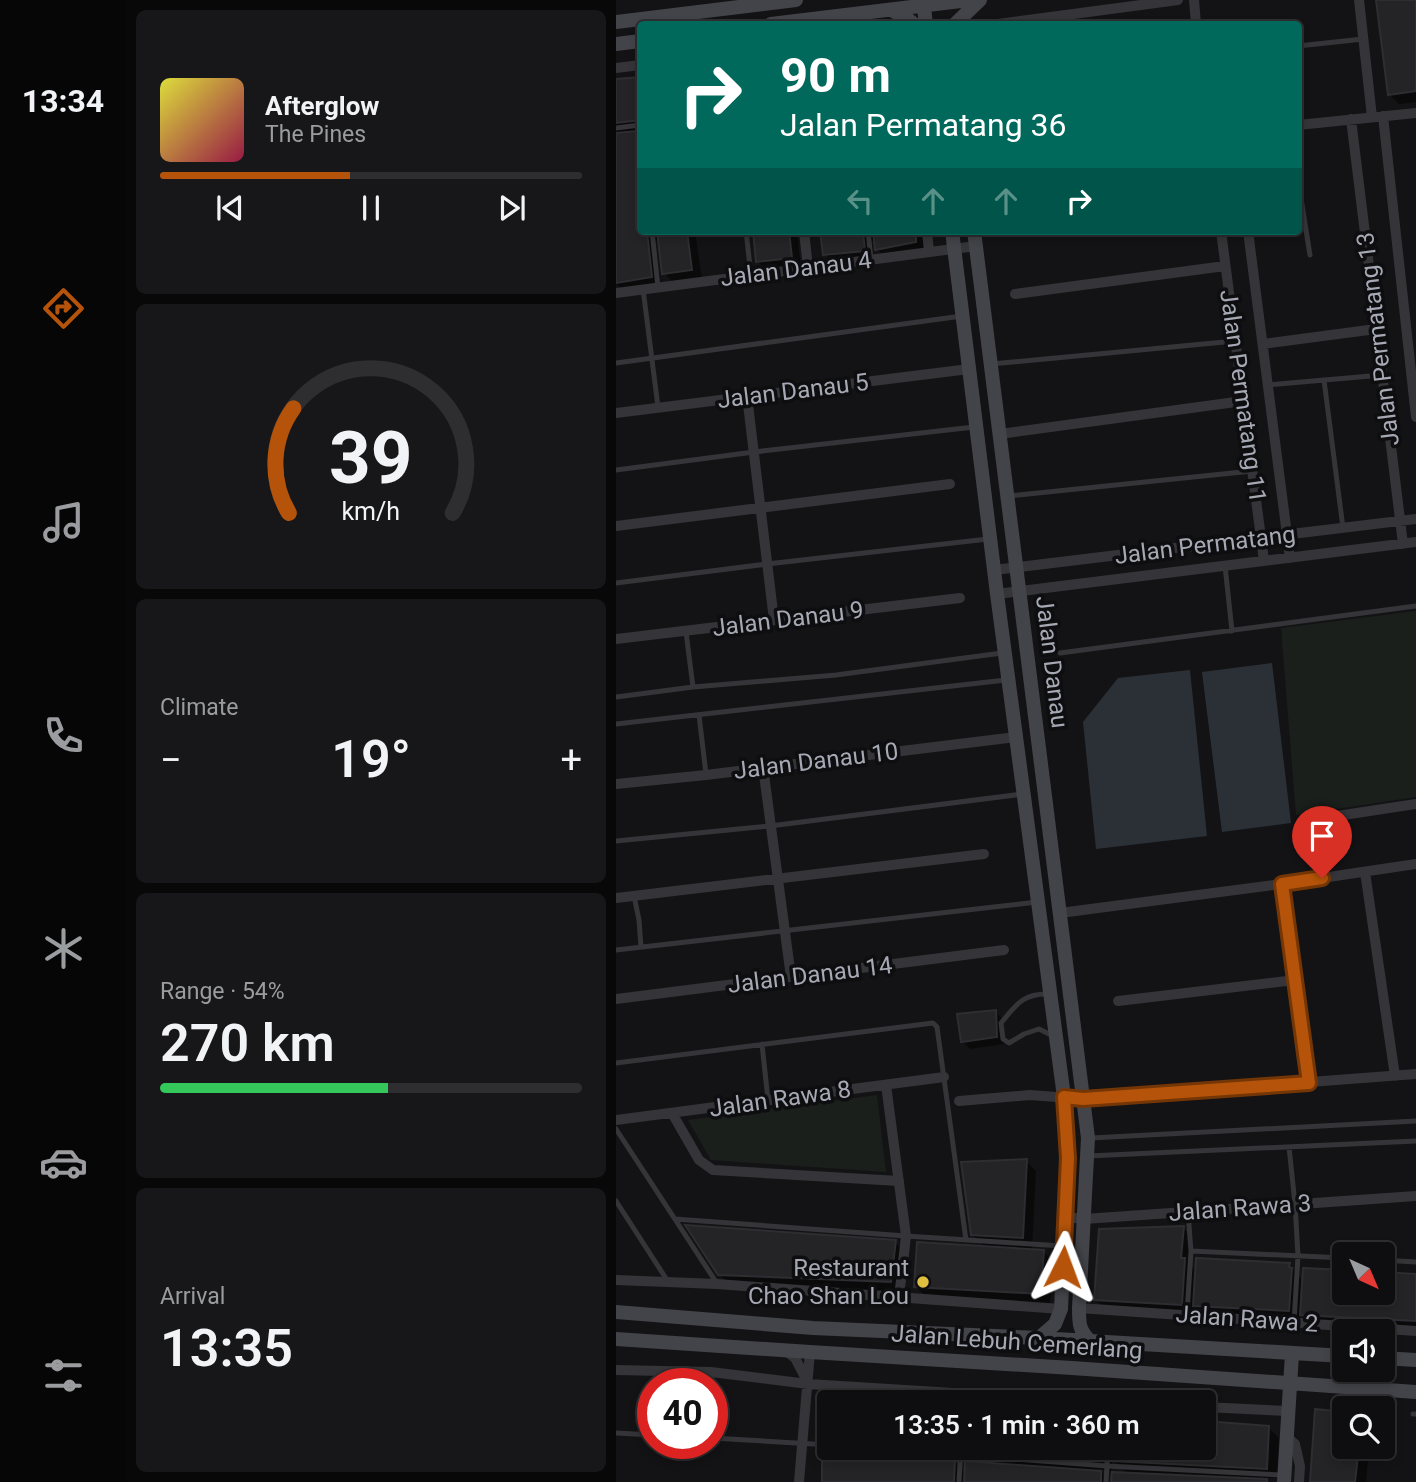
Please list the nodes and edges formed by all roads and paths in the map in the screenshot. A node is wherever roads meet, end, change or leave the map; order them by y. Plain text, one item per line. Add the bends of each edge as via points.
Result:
1 (796, 0) edge
2 (969, 0) edge
3 (980, 0) edge
4 (1178, 0) edge
5 (1194, 0) edge
6 (1359, 0) edge
7 (945, 1) edge
8 (924, 3) edge
9 (891, 10) junction
10 (797, 21) edge
11 (910, 21) edge
12 (926, 21) edge
13 (948, 21) edge
14 (958, 21) edge
15 (1020, 21) edge
16 (1196, 21) edge
17 (616, 22) edge
18 (1363, 39) junction
19 (637, 41) edge
20 (616, 44) edge
21 (1302, 46) edge
22 (637, 65) edge
23 (616, 68) edge
24 (1416, 113) edge
25 (1377, 117) junction
26 (1351, 119) junction
27 (1302, 125) edge
28 (637, 127) edge
29 (616, 128) edge
30 (1302, 205) edge
31 (652, 235) edge
32 (746, 235) edge
33 (804, 235) edge
34 (868, 235) edge
35 (927, 235) edge
36 (952, 235) edge
37 (1221, 235) edge
38 (1249, 235) edge
39 (975, 238) edge
40 (954, 249) junction
41 (929, 252) junction
42 (1310, 255) dead end
43 (871, 260) junction
44 (1225, 266) junction
45 (808, 268) junction
46 (751, 275) junction
47 (659, 288) junction
48 (643, 289) junction
49 (616, 293) edge
50 (1015, 294) dead end
51 (962, 316) junction
52 (1376, 329) junction
53 (1235, 341) junction
54 (1263, 344) junction
55 (652, 359) junction
56 (616, 363) edge
57 (991, 364) junction
58 (969, 369) junction
59 (1382, 375) junction
60 (1324, 380) junction
61 (1268, 386) junction
62 (747, 396) junction
63 (1243, 401) junction
64 (658, 407) junction
65 (616, 413) edge
66 (1416, 417) edge
67 (976, 427) junction
68 (1000, 434) junction
69 (754, 452) junction
70 (616, 470) edge
71 (1252, 471) junction
72 (950, 484) dead end
73 (1008, 496) junction
74 (761, 507) junction
75 (1416, 519) edge
76 (1399, 521) junction
77 (616, 526) edge
78 (1343, 528) junction
79 (1287, 535) junction
80 (1261, 538) junction
81 (990, 539) junction
82 (1416, 542) edge
83 (1403, 544) junction
84 (1416, 551) edge
85 (1290, 558) junction
86 (1264, 561) junction
87 (767, 564) junction
88 (1225, 566) junction
89 (1017, 568) junction
90 (994, 570) junction
91 (616, 583) edge
92 (1020, 591) junction
93 (997, 594) junction
94 (960, 598) dead end
95 (1416, 606) edge
96 (774, 620) junction
97 (686, 631) junction
98 (1232, 631) junction
99 (616, 639) edge
100 (1005, 653) junction
101 (1060, 653) dead end
102 (1008, 679) junction
103 (693, 688) junction
104 (616, 697) edge
105 (699, 715) junction
106 (616, 724) edge
107 (1016, 737) junction
108 (763, 767) junction
109 (706, 775) junction
110 (616, 784) edge
111 (1024, 794) junction
112 (1416, 804) edge
113 (770, 826) junction
114 (616, 841) edge
115 (984, 854) dead end
116 (1416, 864) edge
117 (1365, 872) junction
118 (1322, 878) junction
119 (777, 879) junction
120 (1282, 884) junction
121 (634, 895) junction
122 (616, 898) edge
123 (1038, 901) junction
124 (1060, 913) junction
125 (784, 931) junction
126 (641, 947) junction
127 (616, 950) edge
128 (1004, 950) dead end
129 (791, 977) junction
130 (1295, 980) junction
131 (1050, 994) junction
132 (616, 999) edge
133 (1118, 1001) dead end
134 (1056, 1038) junction
135 (762, 1044) junction
136 (616, 1063) edge
137 (1416, 1074) edge
138 (1395, 1076) junction
139 (944, 1077) junction
140 (1309, 1083) junction
141 (886, 1084) junction
142 (1064, 1097) junction
143 (1083, 1099) junction
144 (768, 1100) junction
145 (959, 1101) dead end
146 (672, 1113) junction
147 (616, 1120) edge
148 (1416, 1121) edge
149 (616, 1129) edge
150 (1088, 1138) junction
151 (1416, 1141) edge
152 (1289, 1147) junction
153 (1088, 1156) junction
154 (899, 1181) junction
155 (1416, 1196) edge
156 (616, 1201) edge
157 (1295, 1204) junction
158 (1188, 1212) junction
159 (1065, 1217) junction
160 (674, 1219) junction
161 (1084, 1219) junction
162 (906, 1236) junction
163 (966, 1240) junction
164 (1064, 1246) junction
165 (1191, 1251) junction
166 (1298, 1256) junction
167 (1332, 1257) edge
168 (1395, 1261) edge
169 (1416, 1262) edge
170 (616, 1280) edge
171 (669, 1283) junction
172 (717, 1284) junction
173 (899, 1297) junction
174 (1079, 1308) junction
175 (1060, 1309) junction
176 (616, 1312) edge
177 (1187, 1315) junction
178 (1294, 1322) junction
179 (1416, 1331) edge
180 (1039, 1338) junction
181 (616, 1339) edge
182 (1090, 1341) junction
183 (785, 1350) junction
184 (810, 1352) junction
185 (1292, 1354) junction
186 (1332, 1356) edge
187 (1395, 1359) edge
188 (1416, 1360) edge
189 (616, 1370) edge
190 (1266, 1382) junction
191 (808, 1384) junction
192 (1290, 1384) junction
193 (876, 1390) edge
194 (1416, 1392) edge
195 (1216, 1408) edge
196 (1288, 1411) junction
197 (616, 1433) edge
198 (637, 1434) edge
199 (1287, 1437) junction
200 (728, 1439) edge
201 (803, 1443) junction
202 (817, 1444) edge
203 (961, 1460) edge
204 (1027, 1460) edge
205 (1107, 1460) edge
206 (1107, 1466) junction
207 (1285, 1478) edge
208 (799, 1482) edge
209 (959, 1482) edge
210 (1106, 1482) edge
211 (1299, 1482) edge

1 - 17 street
2 - 7 street
3 - 14 street
4 - 15 street
5 - 16 street
6 - 18 street
7 - 8 street
7 - 13 street
8 - 9 street
8 - 12 street
9 - 10 street
9 - 11 street
18 - 21 lane
18 - 25 street
19 - 20 street
22 - 23 street
24 - 25 street
25 - 26 street
25 - 66 street
26 - 27 street
26 - 52 street, Jalan Permatang 13
28 - 29 lane
30 - 42 lane
31 - 47 lane
32 - 46 lane
33 - 45 street
34 - 43 lane
35 - 41 street
36 - 40 street, Jalan Danau
37 - 44 street, Jalan Permatang 11
38 - 54 street
39 - 40 street, Jalan Danau 4
39 - 57 street, Jalan Danau
40 - 41 street, Jalan Danau 4
40 - 51 street, Jalan Danau
41 - 43 street, Jalan Danau 4
43 - 45 street, Jalan Danau 4
44 - 50 street
44 - 53 street, Jalan Permatang 11
45 - 46 street, Jalan Danau 4
46 - 47 street, Jalan Danau 4
47 - 48 street, Jalan Danau 4
48 - 49 street, Jalan Danau 4
48 - 55 lane
51 - 55 lane
51 - 58 street, Jalan Danau
52 - 54 street
52 - 59 street, Jalan Permatang 13
53 - 57 lane
53 - 63 street, Jalan Permatang 11
54 - 61 street
55 - 56 lane
55 - 64 lane
57 - 68 street, Jalan Danau
58 - 62 street, Jalan Danau 5
58 - 67 street, Jalan Danau
59 - 60 lane
59 - 76 street, Jalan Permatang 13
60 - 61 lane
60 - 78 lane
61 - 79 street
62 - 64 street, Jalan Danau 5
62 - 69 street
63 - 68 street
63 - 71 street, Jalan Permatang 11
64 - 65 street, Jalan Danau 5
67 - 69 lane
67 - 81 street, Jalan Danau
68 - 73 street, Jalan Danau
69 - 70 lane
69 - 74 street
71 - 73 lane
71 - 80 street, Jalan Permatang 11
72 - 74 street
73 - 89 street, Jalan Danau
74 - 77 street
74 - 87 street
75 - 76 street, Jalan Permatang
76 - 78 street, Jalan Permatang
76 - 83 street, Jalan Permatang 13
78 - 79 street, Jalan Permatang
79 - 80 street, Jalan Permatang
79 - 85 street
80 - 86 street, Jalan Permatang 11
80 - 89 street, Jalan Permatang
81 - 87 lane
81 - 90 street, Jalan Danau
82 - 83 street, Jalan Permatang
83 - 84 street
83 - 85 street, Jalan Permatang
85 - 86 street, Jalan Permatang
86 - 88 street, Jalan Permatang
87 - 91 lane
87 - 96 street
88 - 92 street, Jalan Permatang
88 - 98 lane
89 - 90 street, Jalan Permatang
89 - 92 street, Jalan Danau
90 - 93 street, Jalan Danau
92 - 93 street, Jalan Permatang
92 - 124 street, Jalan Danau
93 - 100 street, Jalan Danau
94 - 96 street, Jalan Danau 9
95 - 98 lane
96 - 97 street, Jalan Danau 9
97 - 99 street, Jalan Danau 9
97 - 103 lane
98 - 101 lane
100 - 102 street, Jalan Danau
100 - 103 lane
102 - 105 lane
102 - 107 street, Jalan Danau
103 - 104 lane
105 - 106 lane
105 - 109 lane
107 - 108 street, Jalan Danau 10
107 - 111 street, Jalan Danau
108 - 109 street, Jalan Danau 10
108 - 113 street
109 - 110 street, Jalan Danau 10
111 - 113 lane
111 - 123 street, Jalan Danau
112 - 118 street via 1317,819
113 - 114 lane
113 - 119 street
115 - 119 street
116 - 117 street
117 - 118 street
117 - 138 street
118 - 120 street
119 - 121 street
119 - 125 street
120 - 124 street
120 - 130 street
121 - 122 street
121 - 126 lane
123 - 125 lane
123 - 131 street, Jalan Danau
124 - 143 street, Jalan Danau
125 - 126 lane
125 - 129 street
126 - 127 lane
128 - 129 street, Jalan Danau 14
129 - 132 street, Jalan Danau 14
130 - 133 street
130 - 140 street
131 - 134 street, Jalan Danau
131 - 134 lane via 1037,993 1019,1002 1001,1023 1003,1039 1009,1044 1039,1029
134 - 142 street, Jalan Danau
135 - 136 lane
135 - 139 lane via 933,1023
135 - 144 lane
137 - 138 street
138 - 140 street
139 - 141 street, Jalan Rawa 8
139 - 163 lane
140 - 143 street
141 - 144 street, Jalan Rawa 8
141 - 154 street
142 - 143 street
142 - 145 street
142 - 159 street, Jalan Danau
143 - 150 street, Jalan Danau
144 - 146 street, Jalan Rawa 8
146 - 147 street, Jalan Rawa 8
146 - 154 street via 699,1160 713,1170
148 - 150 lane
149 - 160 lane
150 - 153 street, Jalan Danau
151 - 152 lane
152 - 153 lane
152 - 157 lane
153 - 161 street, Jalan Danau
154 - 162 street
155 - 157 street, Jalan Rawa 3
156 - 171 lane
157 - 158 street, Jalan Rawa 3
157 - 166 lane
158 - 161 street, Jalan Rawa 3
158 - 165 lane
159 - 161 street, Jalan Rawa 3
159 - 164 street, Jalan Danau
160 - 162 lane
160 - 172 lane
161 - 174 street, Jalan Danau
162 - 163 lane
162 - 173 street
163 - 164 lane
164 - 175 street, Jalan Danau
165 - 166 lane
165 - 177 lane
166 - 167 lane
166 - 178 lane
168 - 169 lane
170 - 171 street
171 - 172 street
172 - 173 street
173 - 175 street
174 - 177 street, Jalan Rawa 2
174 - 182 street via 1080,1325
175 - 180 street via 1055,1324
176 - 180 street, Jalan Lebuh Cemerlang via 813,1328
177 - 178 street, Jalan Rawa 2
178 - 179 street, Jalan Rawa 2
180 - 182 street, Jalan Lebuh Cemerlang
181 - 183 street, Jalan Lebuh Cemerlang
182 - 185 street, Jalan Lebuh Cemerlang
183 - 184 street, Jalan Lebuh Cemerlang
183 - 191 street via 795,1358
184 - 190 street, Jalan Lebuh Cemerlang
184 - 191 street
185 - 186 street, Jalan Lebuh Cemerlang
185 - 192 street
187 - 188 street
189 - 191 street via 711,1372
190 - 192 street, Jalan Lebuh Cemerlang
190 - 196 street
191 - 193 street
191 - 201 street
192 - 194 street, Jalan Lebuh Cemerlang
192 - 196 street
195 - 196 street
196 - 199 street
197 - 198 lane
199 - 207 street
199 - 211 street via 1295,1444
200 - 201 lane
201 - 202 lane
201 - 208 street
203 - 209 lane
204 - 206 lane
205 - 206 lane
206 - 207 lane
206 - 210 lane

